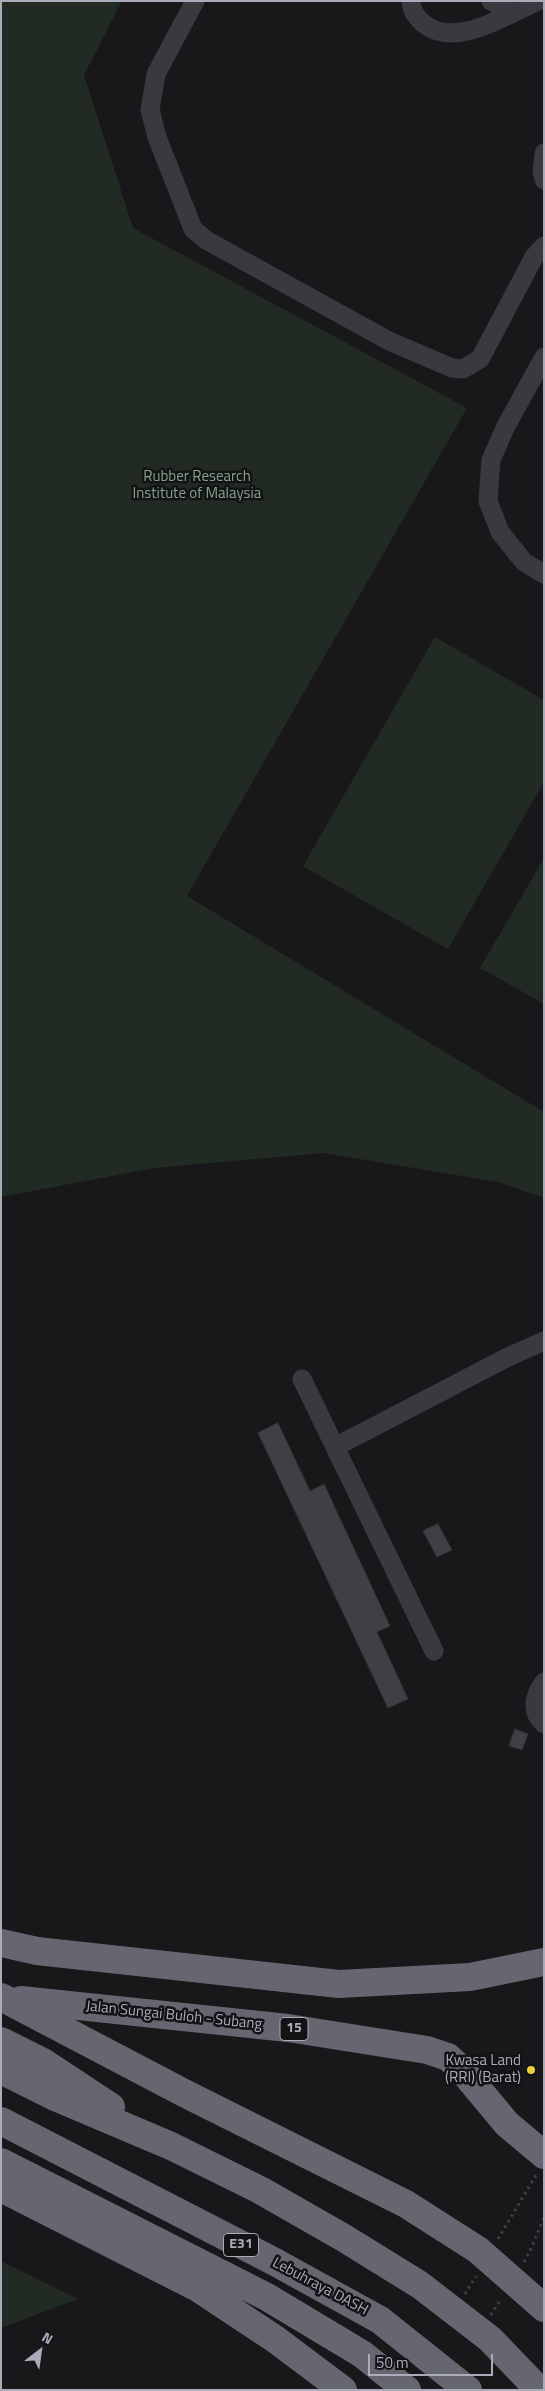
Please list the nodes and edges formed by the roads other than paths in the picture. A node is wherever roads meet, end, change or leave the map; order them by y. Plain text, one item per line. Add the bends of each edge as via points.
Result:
1 (195, 1) edge
2 (411, 1) edge
3 (491, 1) edge
4 (538, 1) edge
5 (512, 12) junction
6 (544, 153) edge
7 (544, 180) edge
8 (544, 246) edge
9 (544, 357) edge
10 (544, 574) edge
11 (544, 1340) edge
12 (302, 1379) dead end
13 (335, 1447) junction
14 (434, 1651) dead end
15 (544, 1682) edge
16 (544, 1724) edge
17 (1, 1943) edge
18 (544, 1944) edge
19 (544, 1962) edge
20 (339, 1984) junction
21 (1, 1996) edge
22 (1, 2040) edge
23 (1, 2070) edge
24 (1, 2121) edge
25 (171, 2146) junction
26 (1, 2162) edge
27 (540, 2165) edge
28 (1, 2188) edge
29 (1, 2199) edge
30 (103, 2241) junction
31 (544, 2308) edge
32 (343, 2390) edge
33 (407, 2390) edge
34 (468, 2390) edge
35 (539, 2390) edge

1 - 8 street via 156,74 150,110 157,137 193,229 206,240 389,341 452,368 463,369 480,359 534,256
2 - 5 street via 419,20 446,34 464,33
3 - 5 street
4 - 5 street
6 - 7 street
9 - 10 street via 491,460 488,500 500,532 524,562
11 - 13 street
12 - 13 street
13 - 14 street
15 - 16 street via 537,1691 534,1707 537,1718
17 - 20 highway via 38,1952
18 - 20 highway via 512,1958
19 - 20 highway via 470,1977
21 - 27 highway, Jalan Sungai Buloh - Subang / 15 via 32,2002 288,2028 427,2050 448,2057 455,2064
21 - 31 highway via 194,2098 406,2204 478,2250
22 - 25 highway via 43,2062
23 - 25 highway via 53,2096
24 - 34 highway, Lebuhraya DASH / E31 via 275,2262 380,2320
25 - 35 highway via 260,2190 420,2285 490,2339
26 - 33 highway, E31 via 268,2297 362,2354
28 - 30 highway
29 - 30 highway
30 - 32 highway via 198,2288 275,2339

